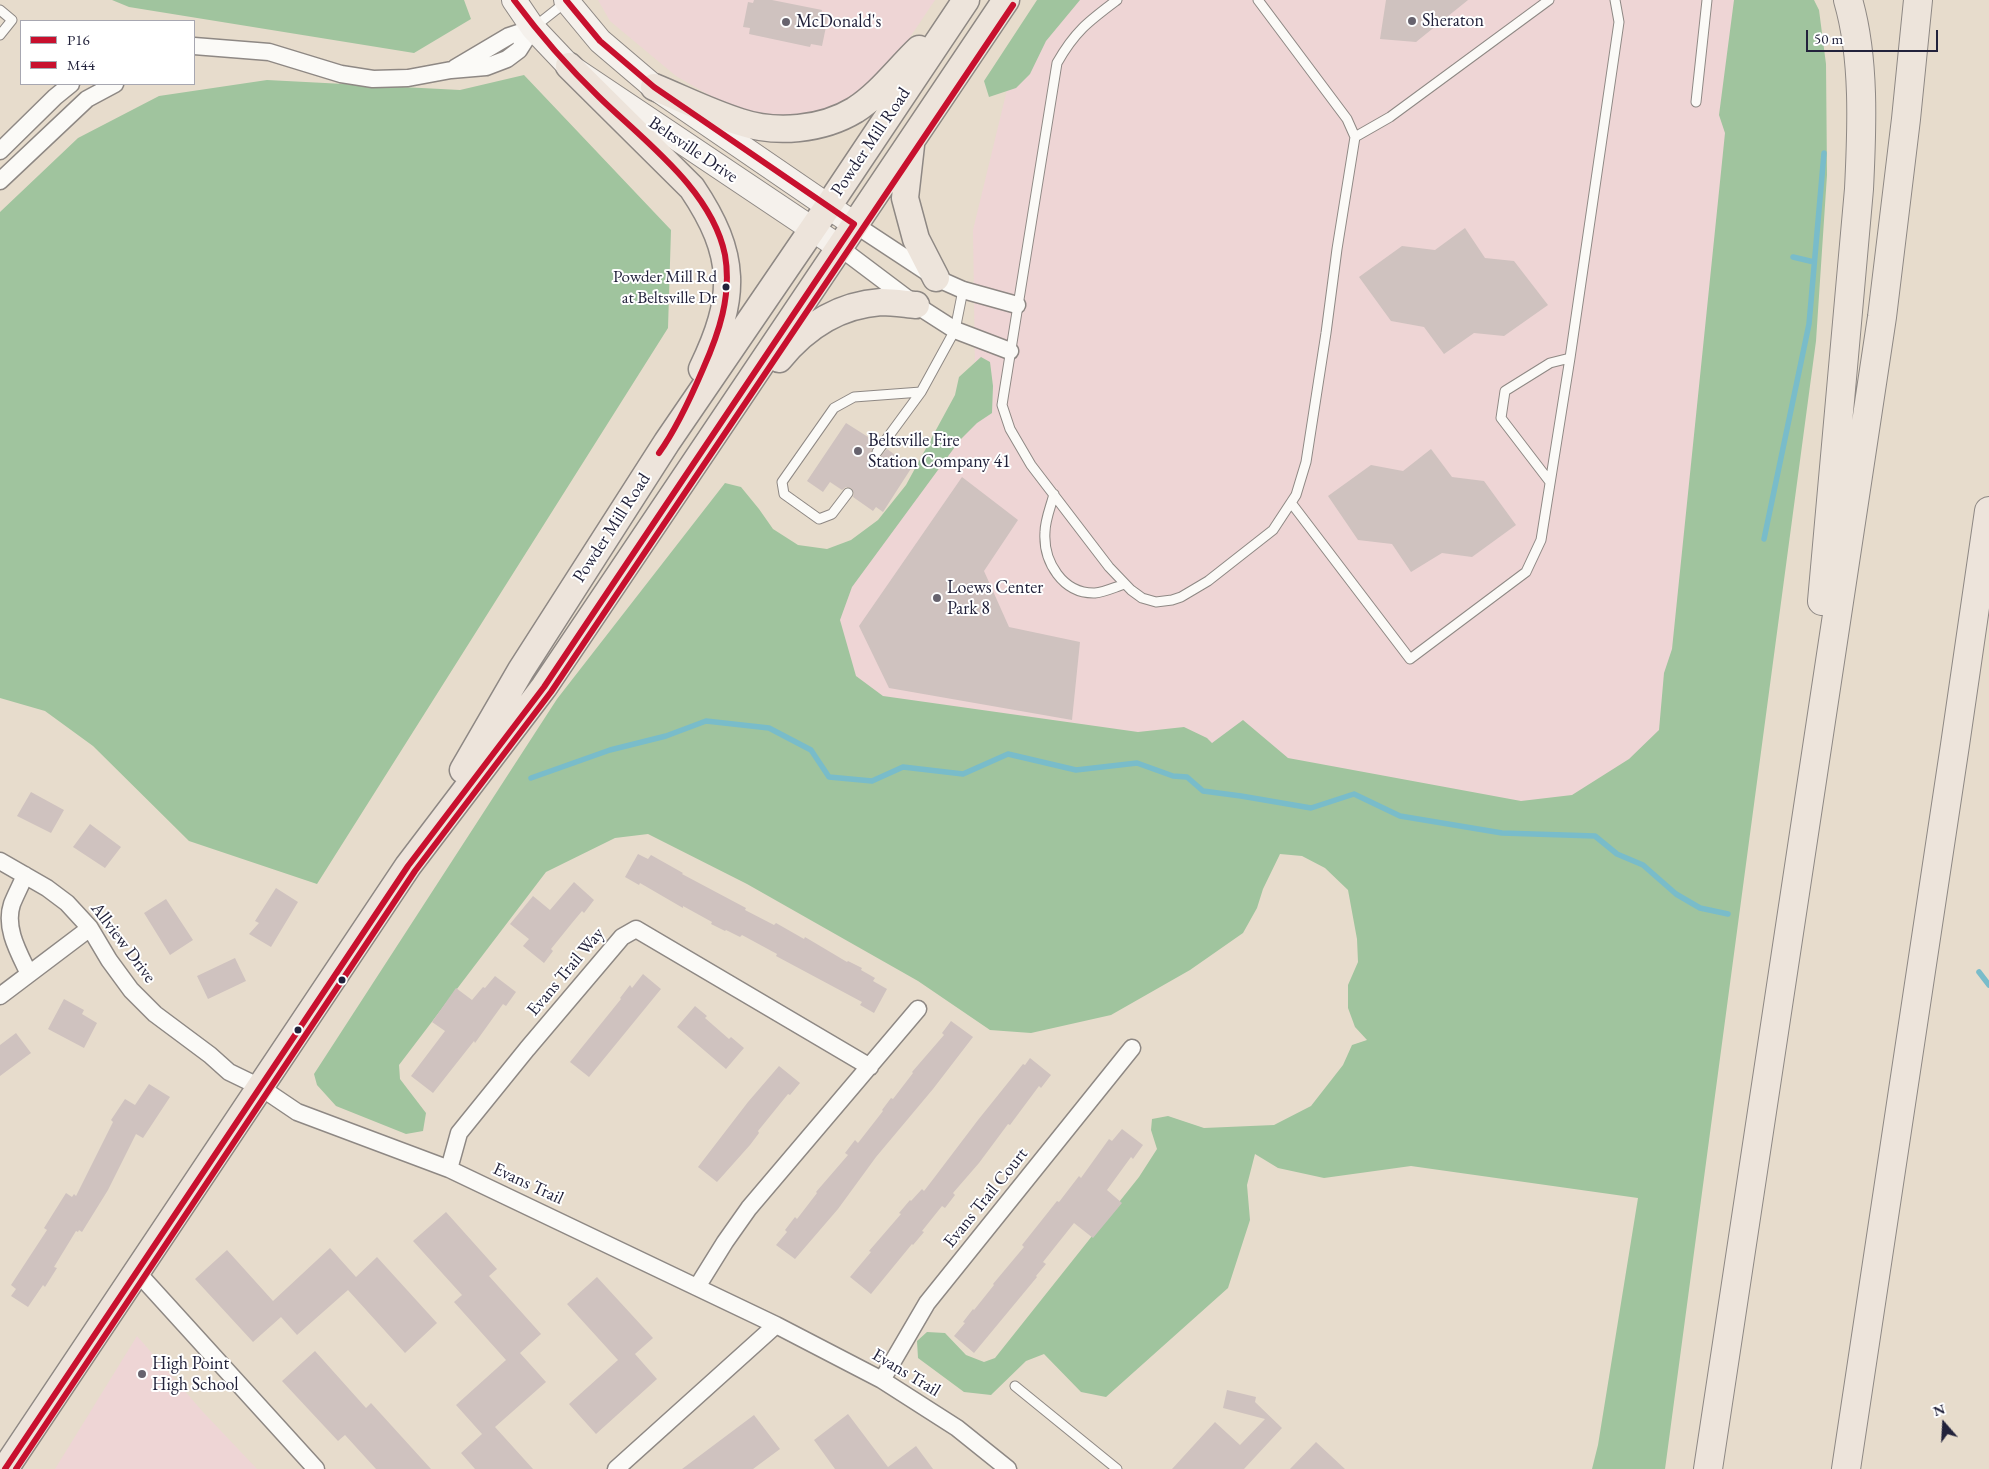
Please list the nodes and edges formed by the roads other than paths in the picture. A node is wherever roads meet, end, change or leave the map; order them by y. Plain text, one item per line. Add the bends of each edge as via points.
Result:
1 (514, 0) edge
2 (1006, 0) edge
3 (1117, 0) edge
4 (1258, 0) edge
5 (1549, 0) edge
6 (1615, 0) edge
7 (1707, 0) edge
8 (1848, 0) edge
9 (1918, 0) edge
10 (566, 1) edge
11 (960, 8) edge
12 (0, 10) edge
13 (533, 28) junction
14 (0, 35) edge
15 (195, 46) edge
16 (242, 50) junction
17 (195, 58) edge
18 (569, 66) junction
19 (56, 85) edge
20 (70, 85) edge
21 (77, 85) edge
22 (113, 85) edge
23 (654, 87) junction
24 (87, 99) junction
25 (1696, 102) dead end
26 (1355, 136) junction
27 (0, 138) edge
28 (912, 142) junction
29 (0, 151) edge
30 (0, 181) edge
31 (829, 205) junction
32 (854, 224) junction
33 (812, 229) junction
34 (839, 247) junction
35 (936, 278) junction
36 (963, 290) junction
37 (916, 305) junction
38 (1017, 305) junction
39 (955, 330) junction
40 (1010, 351) junction
41 (1570, 358) junction
42 (921, 392) junction
43 (667, 442) junction
44 (877, 452) dead end
45 (695, 462) junction
46 (1550, 482) junction
47 (848, 493) dead end
48 (1054, 494) junction
49 (1292, 504) junction
50 (1989, 511) edge
51 (1125, 584) junction
52 (1989, 603) edge
53 (1956, 745) junction
54 (0, 861) edge
55 (408, 866) junction
56 (25, 876) junction
57 (1796, 886) junction
58 (90, 928) junction
59 (29, 974) junction
60 (0, 996) edge
61 (918, 1009) dead end
62 (1132, 1048) dead end
63 (870, 1066) junction
64 (260, 1087) junction
65 (448, 1169) junction
66 (137, 1272) junction
67 (697, 1287) junction
68 (776, 1325) junction
69 (882, 1380) junction
70 (1016, 1386) dead end
71 (5, 1469) edge
72 (316, 1469) edge
73 (616, 1469) edge
74 (1008, 1469) edge
75 (1117, 1469) edge
76 (1708, 1469) edge
77 (1846, 1469) edge

1 - 13 street, Beltsville Drive
2 - 28 main road, Powder Mill Road
3 - 38 lane via 1084,25 1068,43 1058,63
4 - 26 lane via 1346,119
5 - 26 lane via 1390,117
6 - 41 lane via 1619,22
7 - 25 lane
8 - 57 highway via 1859,67 1862,128 1859,189
9 - 57 highway via 1882,317
10 - 13 lane
10 - 23 street, Beltsville Drive via 600,41
11 - 23 main road via 874,95 847,114 814,125 768,128 740,123
11 - 31 main road, Powder Mill Road
12 - 14 lane via 12,20
13 - 16 street via 509,36 451,70 408,78 372,79 341,74 269,52
13 - 18 street, Beltsville Drive
15 - 16 street
16 - 17 street
18 - 33 street, Beltsville Drive
18 - 43 main road via 692,188 719,236 725,257 728,280 723,316 712,347
19 - 27 street via 18,117
20 - 29 street
21 - 24 street
22 - 24 street
23 - 31 street, Beltsville Drive
24 - 30 street
26 - 49 lane via 1306,462
28 - 32 main road, Powder Mill Road
28 - 35 main road via 905,198 916,239
31 - 32 street, Beltsville Drive
31 - 33 main road, Powder Mill Road
32 - 34 main road, Powder Mill Road
32 - 35 street
33 - 34 street, Beltsville Drive
33 - 43 main road, Powder Mill Road
34 - 37 street
34 - 45 main road, Powder Mill Road
35 - 36 street
36 - 38 street
36 - 39 lane
37 - 39 street
37 - 45 main road via 882,302 838,312 814,324 792,342
38 - 40 lane
39 - 40 street
39 - 42 lane
40 - 48 lane via 1002,405 1005,415 1020,447
41 - 46 lane
41 - 46 lane via 1550,363 1505,391 1501,418
42 - 44 lane
42 - 47 lane via 854,397 834,408 782,482 784,494 819,519 832,514
43 - 55 main road, Powder Mill Road via 521,670
45 - 55 main road, Powder Mill Road via 544,687
46 - 49 lane via 1542,540 1526,572 1410,659
48 - 51 lane
48 - 51 lane via 1045,531 1049,559 1059,578 1071,588 1085,592
49 - 51 lane via 1273,530 1208,581 1181,597 1156,602 1142,598
50 - 53 highway
52 - 53 highway
53 - 77 highway
54 - 56 street, Allview Drive
55 - 64 main road, Powder Mill Road
56 - 58 street, Allview Drive via 67,903
56 - 59 street via 12,905 10,925
57 - 76 highway
58 - 59 street
58 - 64 street, Allview Drive via 131,990 155,1014 229,1072
59 - 60 street
61 - 63 street
62 - 69 street, Evans Trail Court via 927,1303
63 - 65 street, Evans Trail Way via 636,929 622,937 459,1133
63 - 67 street via 749,1208
64 - 65 street, Evans Trail via 297,1112
64 - 66 main road, Powder Mill Road
65 - 67 street, Evans Trail
66 - 71 main road, Powder Mill Road
66 - 72 street
67 - 68 street, Evans Trail
68 - 69 street, Evans Trail
68 - 73 street
69 - 74 street, Evans Trail via 957,1428
70 - 75 lane

